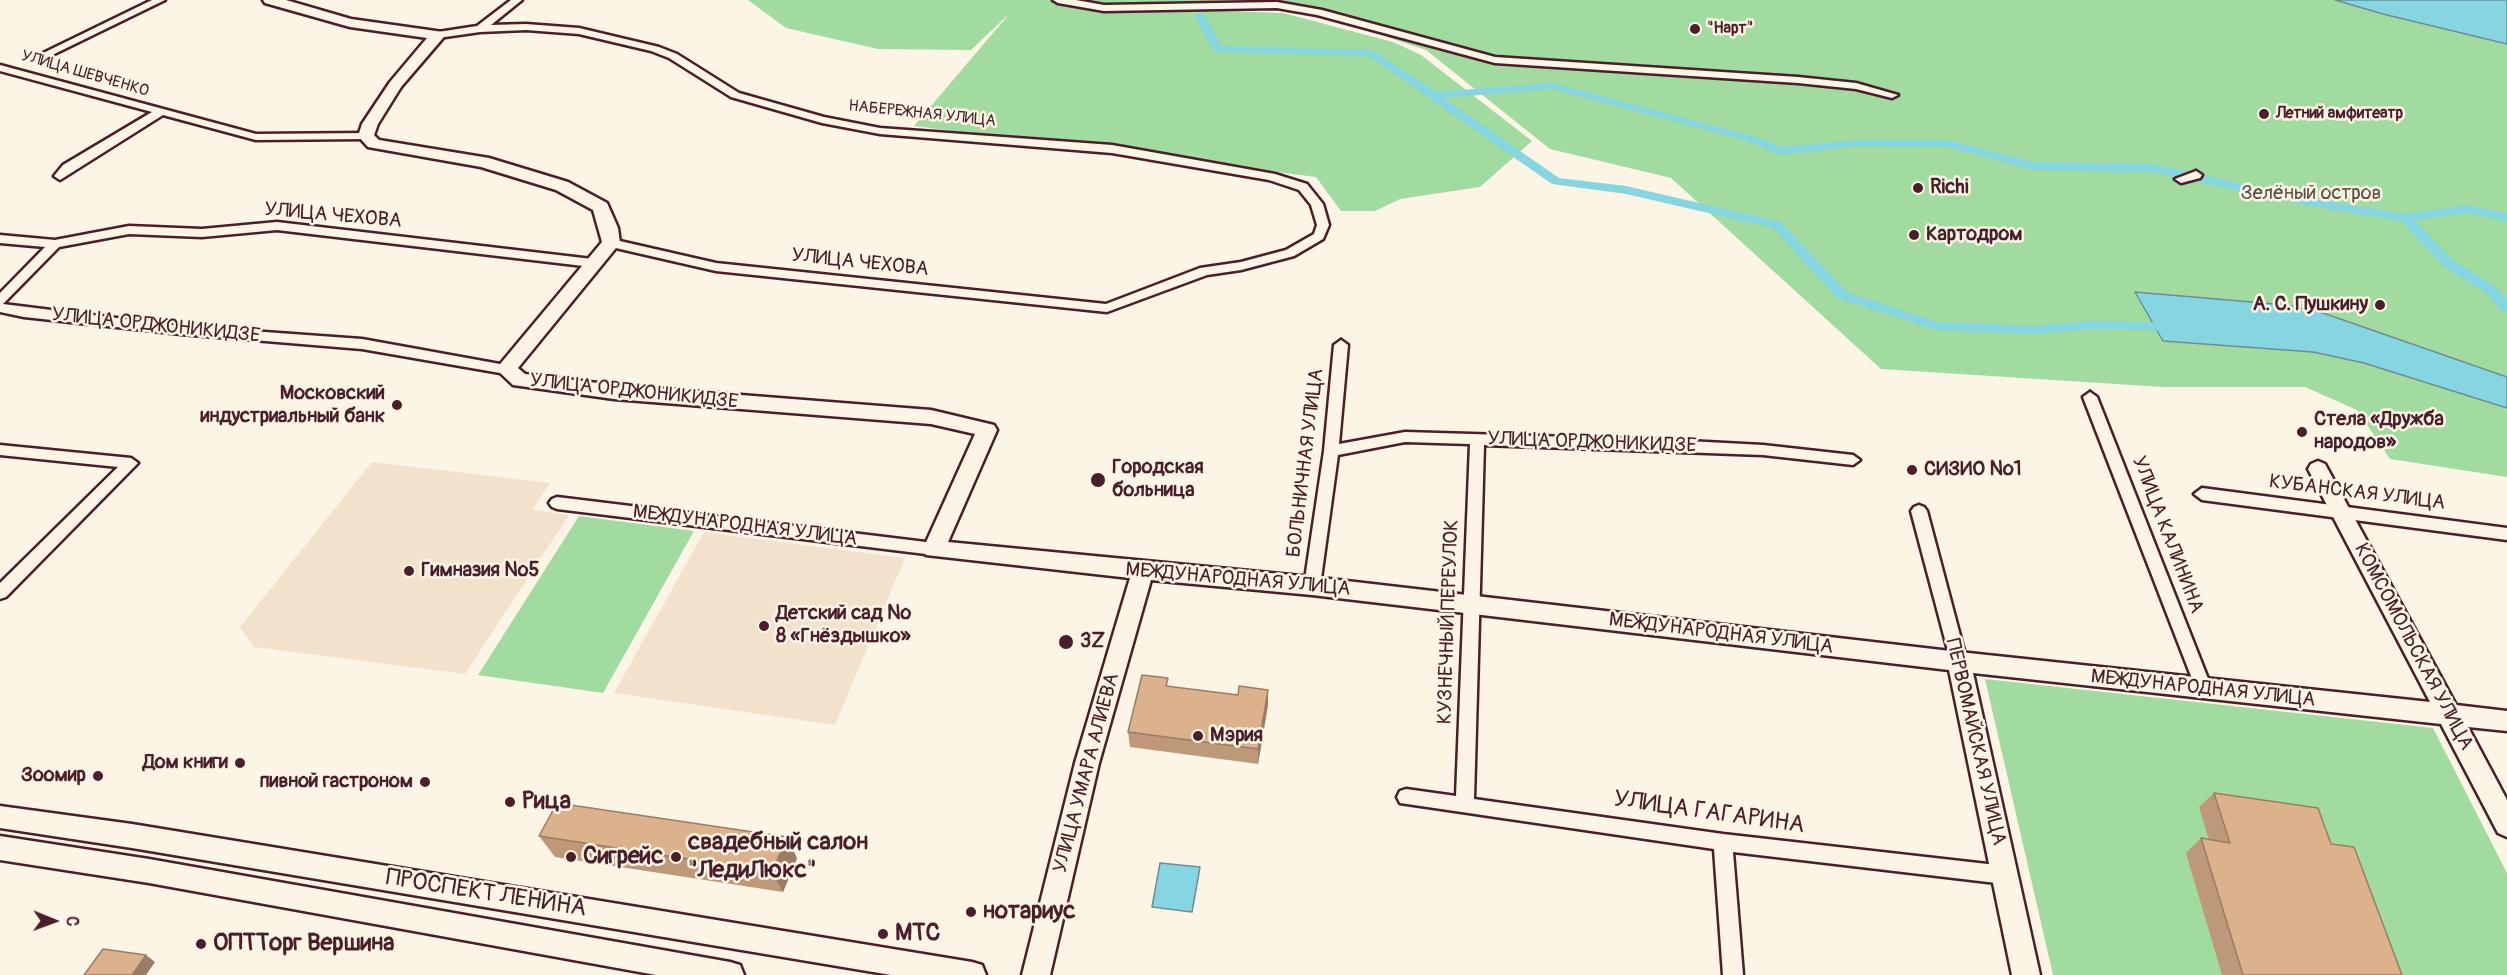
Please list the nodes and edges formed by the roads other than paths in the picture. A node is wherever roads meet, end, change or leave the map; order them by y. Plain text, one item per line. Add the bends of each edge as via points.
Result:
1 (160, 0) edge
2 (270, 0) edge
3 (517, 0) edge
4 (1058, 0) edge
5 (480, 29) junction
6 (438, 35) junction
7 (40, 57) dead end
8 (6, 69) edge
9 (0, 76) edge
10 (1892, 95) dead end
11 (160, 112) junction
12 (366, 136) junction
13 (2196, 175) dead end
14 (60, 176) dead end
15 (2181, 179) dead end
16 (0, 239) edge
17 (611, 243) junction
18 (55, 244) junction
19 (592, 263) junction
20 (0, 301) edge
21 (0, 308) edge
22 (1107, 308) joint
23 (1341, 345) dead end
24 (506, 369) junction
25 (2090, 397) dead end
26 (1477, 440) junction
27 (0, 450) edge
28 (1331, 451) junction
29 (1853, 460) dead end
30 (2318, 469) dead end
31 (2202, 494) dead end
32 (557, 503) dead end
33 (1919, 511) dead end
34 (2341, 512) junction
35 (2507, 534) edge
36 (934, 549) junction
37 (1143, 572) junction
38 (1312, 586) junction
39 (0, 593) edge
40 (1470, 604) junction
41 (1959, 662) junction
42 (2204, 689) junction
43 (2449, 716) junction
44 (2507, 721) edge
45 (1406, 797) dead end
46 (1465, 804) junction
47 (0, 817) edge
48 (2507, 825) edge
49 (1723, 842) junction
50 (0, 848) edge
51 (2005, 875) junction
52 (730, 975) edge
53 (972, 975) edge
54 (1036, 975) edge
55 (1733, 975) edge
56 (2026, 975) edge

1 - 7 street
2 - 6 main road, НАБЕРЕЖНАЯ УЛИЦА via 350,22
3 - 5 street, НАБЕРЕЖНАЯ УЛИЦА
4 - 10 street via 1104,8 1277,5 1318,12 1495,60 1798,80 1856,86
5 - 6 street, НАБЕРЕЖНАЯ УЛИЦА
5 - 22 street, НАБЕРЕЖНАЯ УЛИЦА via 579,31 655,49 735,95 822,120 880,131 1112,149 1271,177 1303,187 1317,204 1323,225 1319,236 1290,253 1205,271
6 - 12 main road via 394,85
8 - 9 street
8 - 11 street, УЛИЦА ШЕВЧЕНКО
11 - 12 street, УЛИЦА ШЕВЧЕНКО via 256,137
11 - 14 street, УЛИЦА ШЕВЧЕНКО
12 - 17 main road via 374,144 483,162 562,186 601,207
13 - 15 street
16 - 18 street, УЛИЦА ЧЕХОВА
17 - 19 main road
17 - 22 street, УЛИЦА ЧЕХОВА via 716,267
18 - 19 street, УЛИЦА ЧЕХОВА via 129,230 202,233 277,226
18 - 20 street
19 - 24 main road
21 - 24 street, УЛИЦА ОРДЖОНИКИДЗЕ via 181,330 362,344
23 - 28 street, БОЛЬНИЧНАЯ УЛИЦА
24 - 36 main road, УЛИЦА ОРДЖОНИКИДЗЕ via 520,380 624,393 931,417 987,430
25 - 42 street, УЛИЦА КАЛИНИНА
26 - 28 street, УЛИЦА ОРДЖОНИКИДЗЕ via 1405,438
26 - 29 street, УЛИЦА ОРДЖОНИКИДЗЕ via 1669,445
26 - 40 street, КУЗНЕЧНЫЙ ПЕРЕУЛОК
27 - 39 street via 131,463
28 - 38 street, БОЛЬНИЧНАЯ УЛИЦА
30 - 34 main road, КОМСОМОЛЬСКАЯ УЛИЦА
31 - 34 street, КУБАНСКАЯ УЛИЦА
32 - 36 street, МЕЖДУНАРОДНАЯ УЛИЦА
33 - 41 street, ПЕРВОМАЙСКАЯ УЛИЦА
34 - 35 street, КУБАНСКАЯ УЛИЦА
34 - 43 main road, КОМСОМОЛЬСКАЯ УЛИЦА
36 - 37 main road, МЕЖДУНАРОДНАЯ УЛИЦА
37 - 38 main road, МЕЖДУНАРОДНАЯ УЛИЦА
37 - 54 main road, УЛИЦА УМАРА АЛИЕВА via 1087,763
38 - 40 main road, МЕЖДУНАРОДНАЯ УЛИЦА
40 - 41 main road, МЕЖДУНАРОДНАЯ УЛИЦА
40 - 46 street, КУЗНЕЧНЫЙ ПЕРЕУЛОК
41 - 42 main road, МЕЖДУНАРОДНАЯ УЛИЦА
41 - 51 main road, ПЕРВОМАЙСКАЯ УЛИЦА
42 - 43 main road, МЕЖДУНАРОДНАЯ УЛИЦА
43 - 44 main road, МЕЖДУНАРОДНАЯ УЛИЦА
43 - 48 main road, КОМСОМОЛЬСКАЯ УЛИЦА
45 - 46 street, УЛИЦА ГАГАРИНА
46 - 49 street, УЛИЦА ГАГАРИНА
47 - 53 main road, ПРОСПЕКТ ЛЕНИНА
49 - 51 street, УЛИЦА ГАГАРИНА
49 - 55 street
50 - 52 main road, ПРОСПЕКТ ЛЕНИНА
51 - 56 main road, ПЕРВОМАЙСКАЯ УЛИЦА

